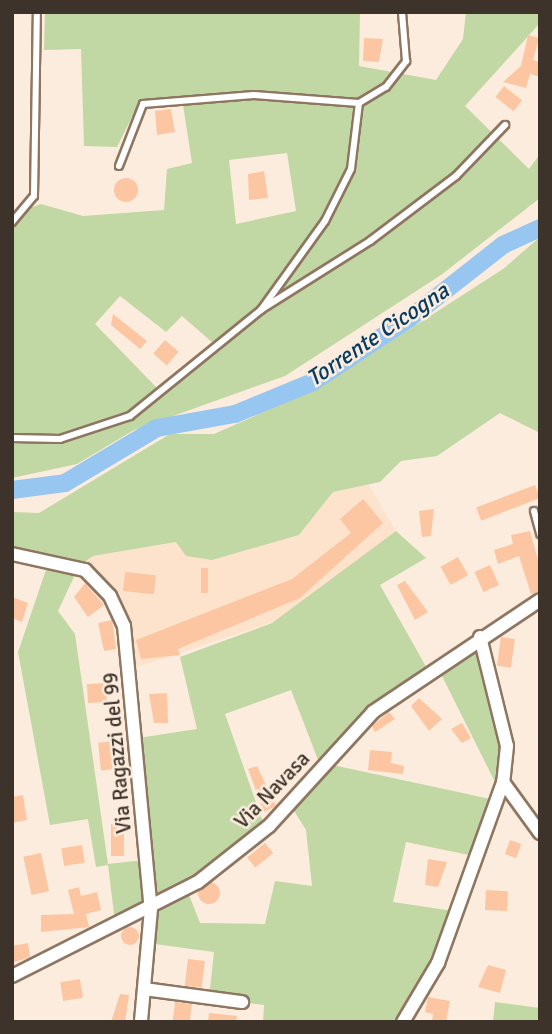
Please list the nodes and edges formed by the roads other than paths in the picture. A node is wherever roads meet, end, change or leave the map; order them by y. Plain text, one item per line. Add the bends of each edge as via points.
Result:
1 (37, 12) edge
2 (402, 12) edge
3 (359, 103) junction
4 (505, 125) dead end
5 (119, 166) dead end
6 (12, 222) edge
7 (261, 310) junction
8 (12, 438) edge
9 (534, 511) dead end
10 (540, 534) edge
11 (12, 554) edge
12 (540, 600) edge
13 (480, 636) junction
14 (503, 782) junction
15 (540, 833) edge
16 (151, 909) junction
17 (12, 976) edge
18 (144, 989) junction
19 (242, 1002) dead end
20 (141, 1022) edge
21 (403, 1022) edge

1 - 6 lane via 34,196
2 - 3 lane via 405,61 386,87
3 - 5 lane via 254,95 143,104
3 - 7 lane via 351,169 325,221
4 - 7 lane via 456,176 381,233
7 - 8 lane via 130,416 60,439
9 - 10 lane
11 - 16 street, Via Ragazzi del 99 via 85,570 121,615
12 - 13 street, Via Navasa
13 - 14 street via 507,746
13 - 16 street, Via Navasa via 360,723 256,838
14 - 15 street
14 - 21 street via 444,948
16 - 17 street, Via Navasa
16 - 18 street, Via Ragazzi del 99
18 - 19 street
18 - 20 street, Via Ragazzi del 99

